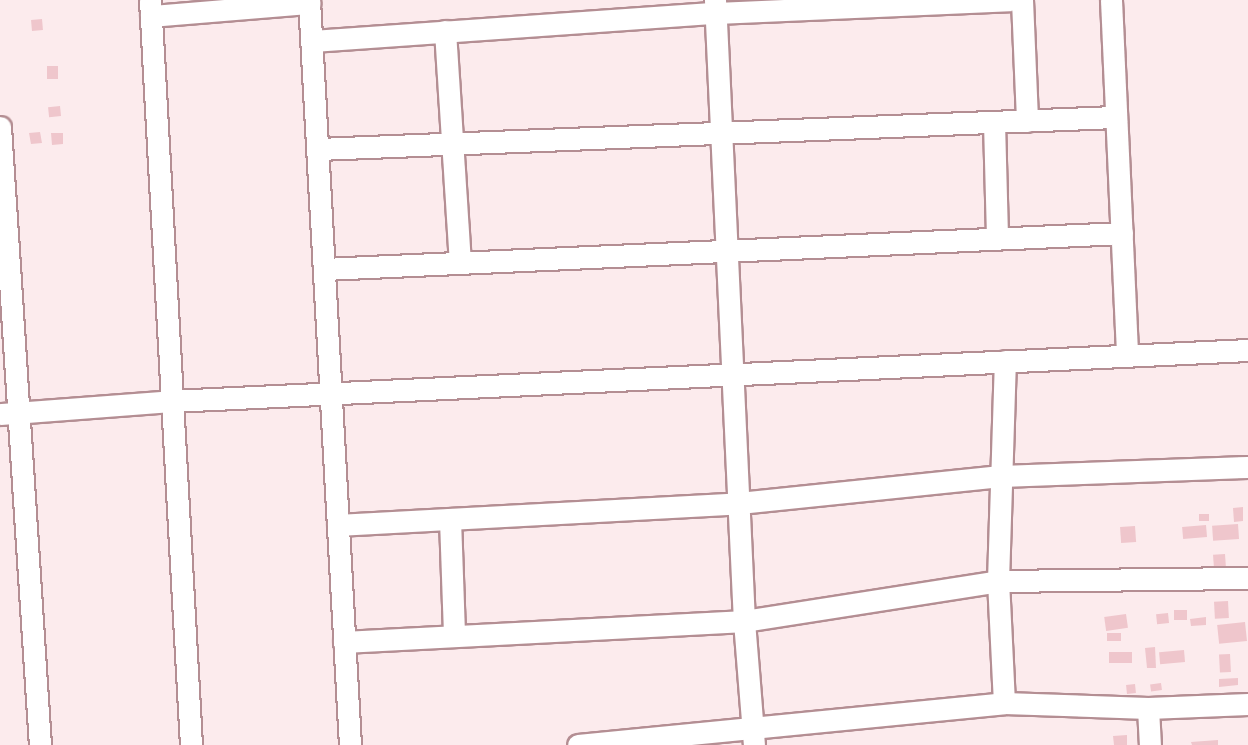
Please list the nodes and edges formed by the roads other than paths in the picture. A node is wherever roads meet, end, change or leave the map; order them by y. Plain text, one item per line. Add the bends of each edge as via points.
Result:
1 (1010, 0) edge
2 (1022, 0) edge
3 (1111, 0) edge
4 (309, 2) edge
5 (715, 6) edge
6 (150, 8) edge
7 (445, 32) junction
8 (312, 41) junction
9 (1116, 117) junction
10 (1027, 121) junction
11 (994, 122) junction
12 (0, 127) edge
13 (722, 132) junction
14 (451, 143) junction
15 (318, 148) junction
16 (2, 173) edge
17 (1122, 233) junction
18 (996, 239) junction
19 (726, 251) junction
20 (460, 263) junction
21 (324, 269) junction
22 (5, 288) edge
23 (1248, 350) edge
24 (1127, 356) junction
25 (1005, 361) junction
26 (732, 375) junction
27 (331, 394) junction
28 (171, 401) junction
29 (9, 414) edge
30 (1248, 467) edge
31 (1001, 476) junction
32 (739, 503) junction
33 (450, 519) junction
34 (338, 525) junction
35 (1248, 578) edge
36 (998, 582) junction
37 (744, 621) junction
38 (454, 636) junction
39 (344, 642) junction
40 (1004, 703) junction
41 (1248, 704) edge
42 (1148, 708) junction
43 (754, 738) edge
44 (40, 745) edge
45 (191, 745) edge
46 (350, 745) edge
47 (578, 745) edge
48 (1150, 745) edge

1 - 5 street
2 - 10 street
3 - 9 street
4 - 6 street
4 - 8 street
5 - 7 street
5 - 13 street
6 - 28 street
7 - 8 street
7 - 14 street
8 - 15 street
9 - 10 street
9 - 17 street
10 - 11 street
11 - 13 street
11 - 18 street
12 - 16 street
13 - 14 street
13 - 19 street
14 - 15 street
14 - 20 street
15 - 21 street
16 - 22 street
17 - 18 street
17 - 24 street
18 - 19 street
19 - 20 street
19 - 26 street
20 - 21 street
21 - 27 street
22 - 29 street
23 - 24 street
24 - 25 street
25 - 26 street
25 - 31 street
26 - 27 street
26 - 32 street
27 - 28 street
27 - 34 street
28 - 29 street
28 - 45 street
29 - 44 street
30 - 31 street
31 - 32 street
31 - 36 street
32 - 33 street
32 - 37 street
33 - 34 street
33 - 38 street
34 - 39 street
35 - 36 street
36 - 37 street
36 - 40 street
37 - 38 street
37 - 43 street
38 - 39 street
39 - 46 street
40 - 42 street
40 - 43 street
41 - 42 street
42 - 48 street
43 - 47 street

